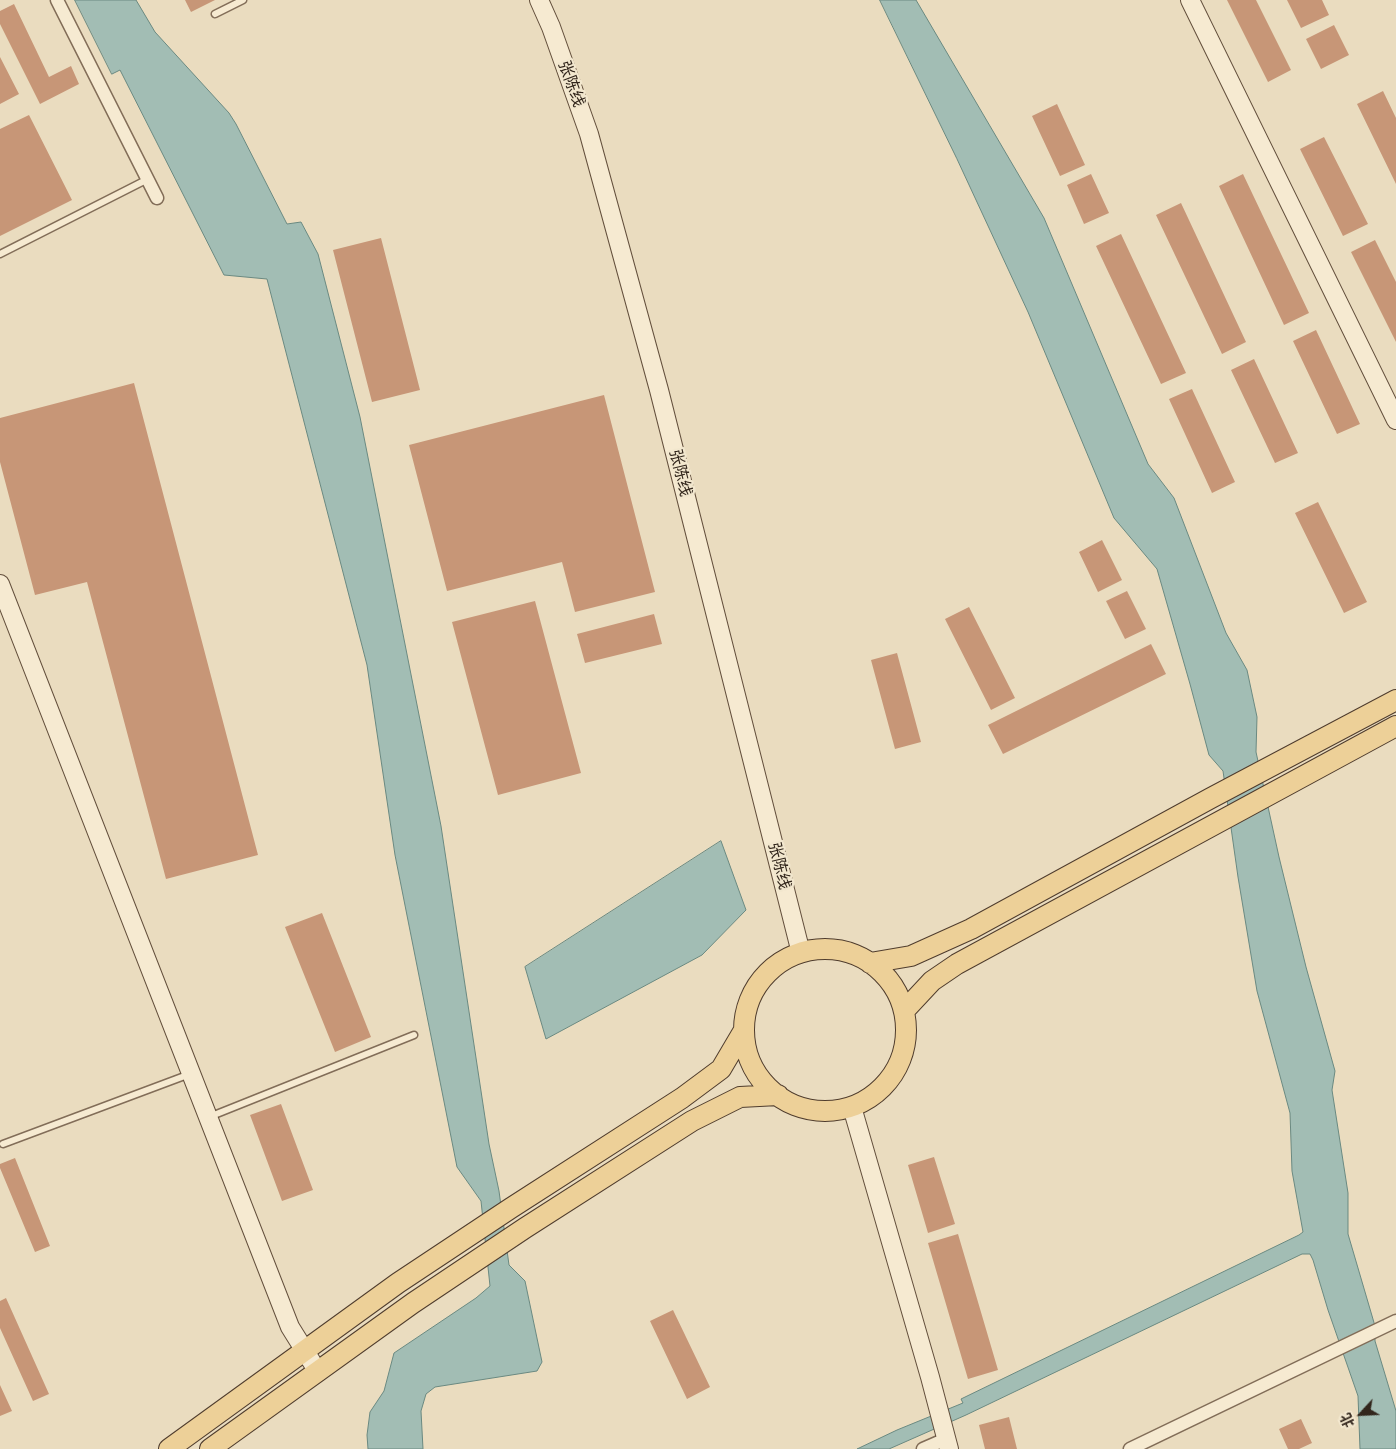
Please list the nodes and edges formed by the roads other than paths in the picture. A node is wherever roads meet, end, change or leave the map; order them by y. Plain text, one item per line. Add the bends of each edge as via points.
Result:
1 (57, 0) edge
2 (243, 0) edge
3 (539, 0) edge
4 (1190, 0) edge
5 (215, 14) dead end
6 (148, 179) junction
7 (157, 198) dead end
8 (0, 254) edge
9 (1396, 420) edge
10 (0, 584) edge
11 (1396, 700) edge
12 (1396, 726) edge
13 (801, 953) junction
14 (870, 963) junction
15 (904, 1011) junction
16 (744, 1030) junction
17 (414, 1035) dead end
18 (191, 1073) junction
19 (778, 1096) junction
20 (852, 1106) junction
21 (208, 1117) junction
22 (3, 1144) dead end
23 (1396, 1321) edge
24 (304, 1351) junction
25 (318, 1372) junction
26 (948, 1444) edge
27 (169, 1449) edge
28 (210, 1449) edge
29 (924, 1449) edge
30 (1130, 1449) edge

1 - 6 street
2 - 5 lane
3 - 13 street, 张陈线 via 592,143 659,390
4 - 9 street
6 - 7 street
6 - 8 lane
10 - 18 street
11 - 14 main road via 971,929 911,956
12 - 15 main road via 957,964 932,981
13 - 14 main road via 816,949 839,950
13 - 16 main road via 789,956 766,973 752,993
14 - 15 main road via 894,986
15 - 20 main road via 906,1039 898,1066 872,1097
16 - 19 main road via 747,1052 758,1076
16 - 24 main road via 721,1068 682,1098 438,1256
17 - 21 lane
18 - 21 street
18 - 22 lane
19 - 20 main road via 810,1110
19 - 25 main road via 740,1097 692,1121 413,1303
20 - 26 street
21 - 24 street via 290,1327
23 - 30 street
24 - 25 street
24 - 27 main road
25 - 28 main road
26 - 29 street

